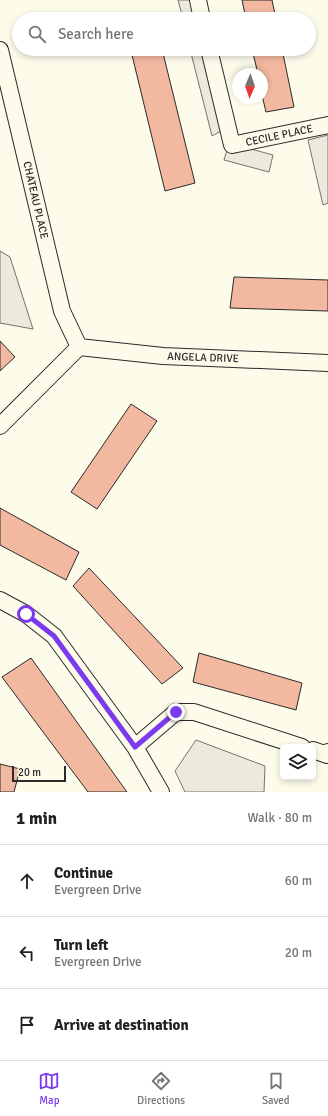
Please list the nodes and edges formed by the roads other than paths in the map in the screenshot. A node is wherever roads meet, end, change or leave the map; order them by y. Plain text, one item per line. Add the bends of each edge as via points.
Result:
1 (198, 0) edge
2 (201, 12) edge
3 (0, 50) edge
4 (211, 56) edge
5 (328, 125) edge
6 (79, 347) junction
7 (328, 363) edge
8 (0, 426) edge
9 (0, 600) edge
10 (293, 744) edge
11 (135, 747) junction
12 (316, 751) edge
13 (328, 752) edge
14 (161, 792) edge

1 - 2 street
3 - 6 street, CHATEAU PLACE via 62,311
4 - 5 street, CECILE PLACE via 232,145
6 - 7 street, ANGELA DRIVE via 163,356
6 - 8 street
9 - 11 street via 26,614 54,636
10 - 11 street via 194,712 176,712
11 - 14 street
12 - 13 street via 327,755

